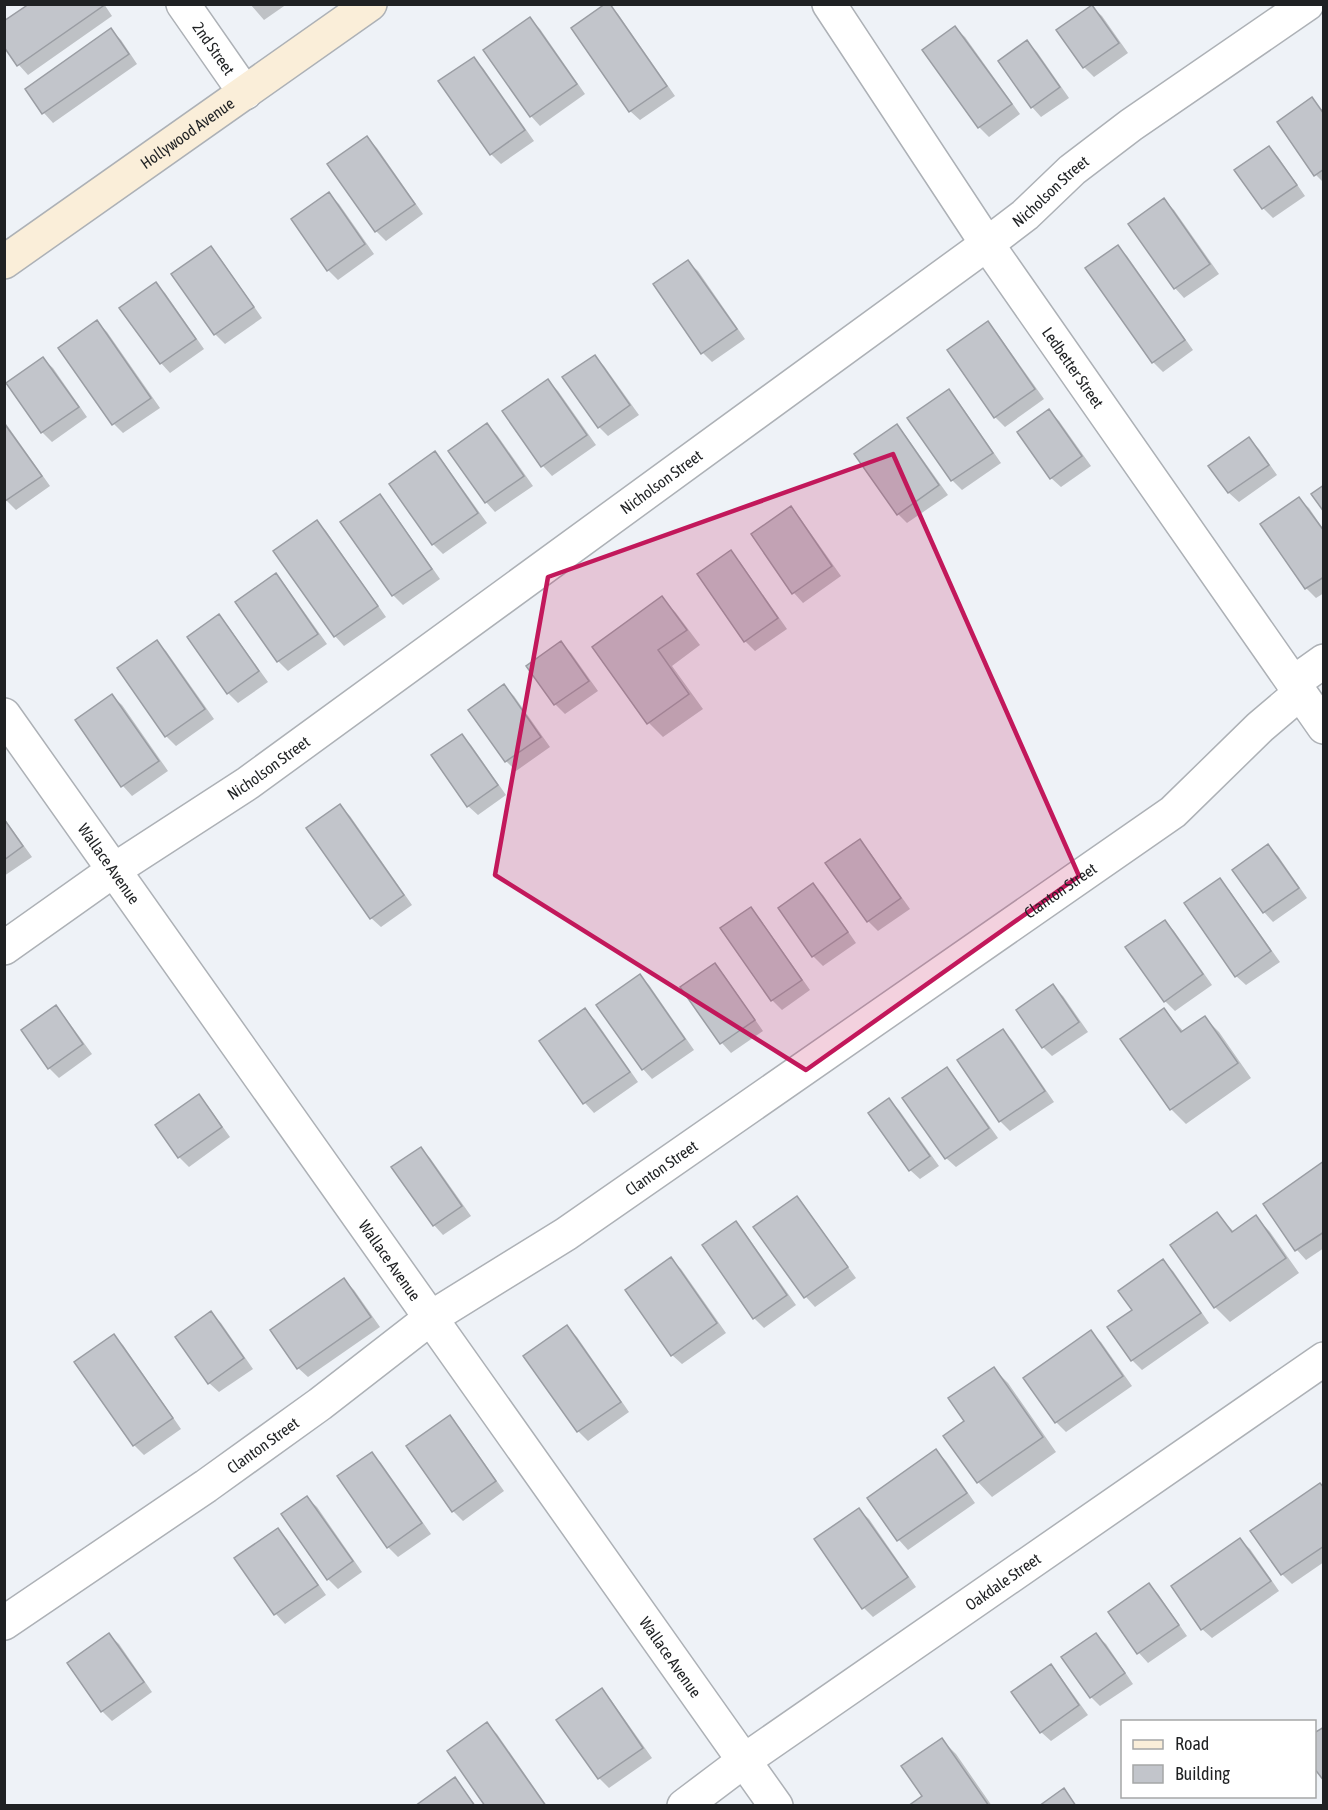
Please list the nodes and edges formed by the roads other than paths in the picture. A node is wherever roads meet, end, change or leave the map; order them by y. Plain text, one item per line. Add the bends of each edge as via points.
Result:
1 (183, 4) edge
2 (370, 4) edge
3 (829, 4) edge
4 (1307, 4) edge
5 (245, 93) junction
6 (987, 244) junction
7 (4, 262) edge
8 (1323, 661) edge
9 (1297, 688) junction
10 (4, 715) edge
11 (1323, 726) edge
12 (114, 870) junction
13 (4, 948) edge
14 (432, 1317) junction
15 (1323, 1359) edge
16 (4, 1623) edge
17 (745, 1760) junction
18 (684, 1806) edge
19 (776, 1806) edge

1 - 5 street, 2nd Street
2 - 5 main road, Hollywood Avenue
3 - 6 street, Ledbetter Street
4 - 6 street, Nicholson Street via 1131,125
5 - 7 main road, Hollywood Avenue
6 - 9 street, Ledbetter Street
6 - 12 street, Nicholson Street via 248,783
8 - 9 street, Clanton Street
9 - 11 street, Ledbetter Street
9 - 14 street, Clanton Street via 1173,812 566,1234
10 - 12 street, Wallace Avenue
12 - 13 street, Nicholson Street
12 - 14 street, Wallace Avenue
14 - 16 street, Clanton Street via 206,1486
14 - 17 street, Wallace Avenue
15 - 17 street, Oakdale Street
17 - 18 street, Oakdale Street
17 - 19 street, Wallace Avenue

